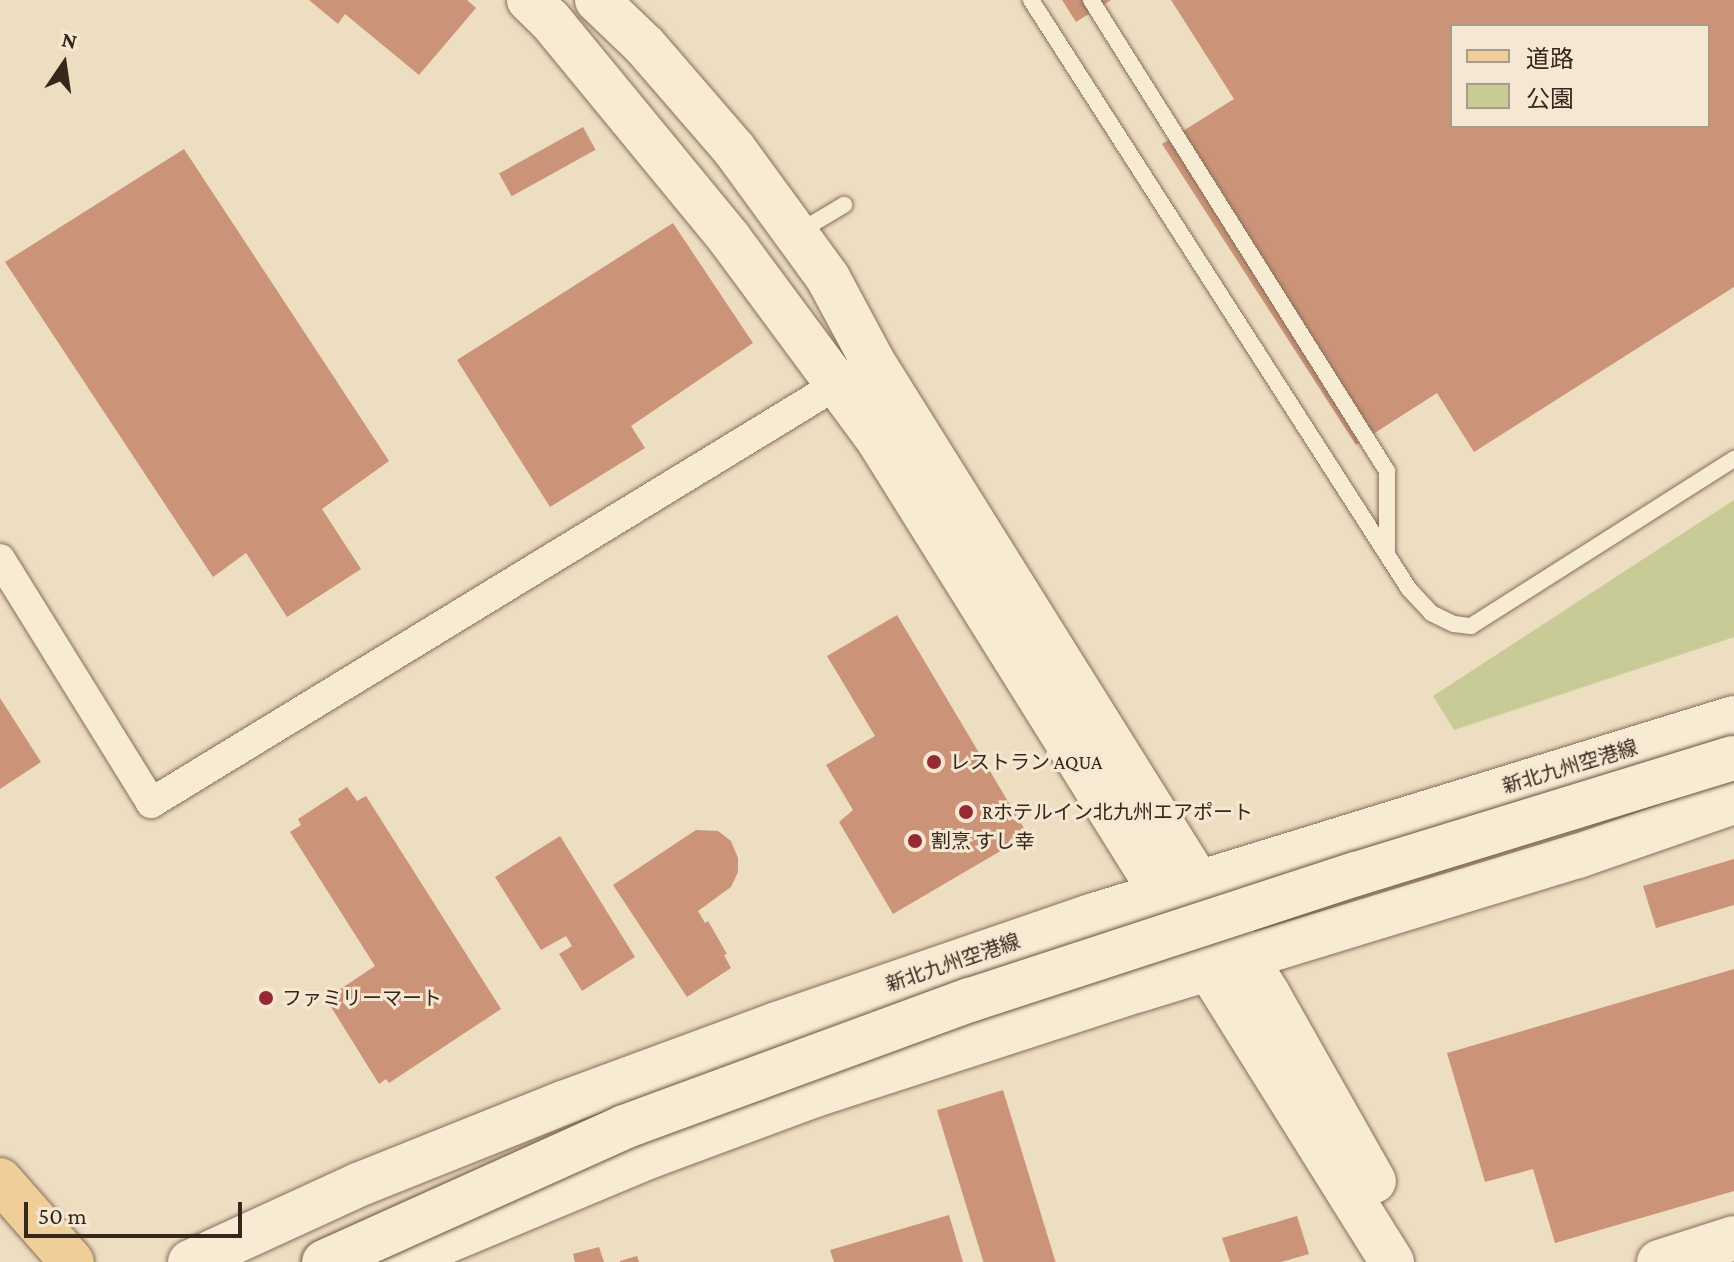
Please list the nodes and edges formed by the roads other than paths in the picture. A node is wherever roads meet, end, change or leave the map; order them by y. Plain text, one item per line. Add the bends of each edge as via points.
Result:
1 (529, 0) edge
2 (597, 0) edge
3 (1031, 0) edge
4 (1091, 0) edge
5 (844, 205) dead end
6 (796, 233) junction
7 (873, 362) junction
8 (836, 386) junction
9 (1734, 459) edge
10 (1387, 554) junction
11 (0, 559) edge
12 (1734, 718) edge
13 (1734, 758) edge
14 (1734, 802) edge
15 (1179, 889) junction
16 (1226, 965) junction
17 (0, 1180) edge
18 (1734, 1238) edge
19 (72, 1262) edge
20 (190, 1262) edge
21 (324, 1262) edge
22 (397, 1262) edge
23 (1392, 1262) edge
24 (1419, 1262) edge
25 (1659, 1262) edge

1 - 8 main road via 729,238
2 - 6 main road via 645,46 734,149
3 - 10 lane
4 - 10 lane via 1387,471
5 - 6 lane
6 - 7 main road via 828,278
7 - 8 street
7 - 15 main road
8 - 11 street via 151,803
8 - 15 main road via 879,441
9 - 10 lane via 1471,626 1431,613
12 - 15 main road, 新北九州空港線
13 - 21 main road, 新北九州空港線, bridge via 970,1000 624,1127
14 - 16 main road
15 - 16 main road
15 - 20 main road, 新北九州空港線 via 777,1024 563,1103 358,1185
16 - 22 main road via 815,1095 651,1156
16 - 23 main road
16 - 24 main road via 1268,994
17 - 19 main road
18 - 25 main road

